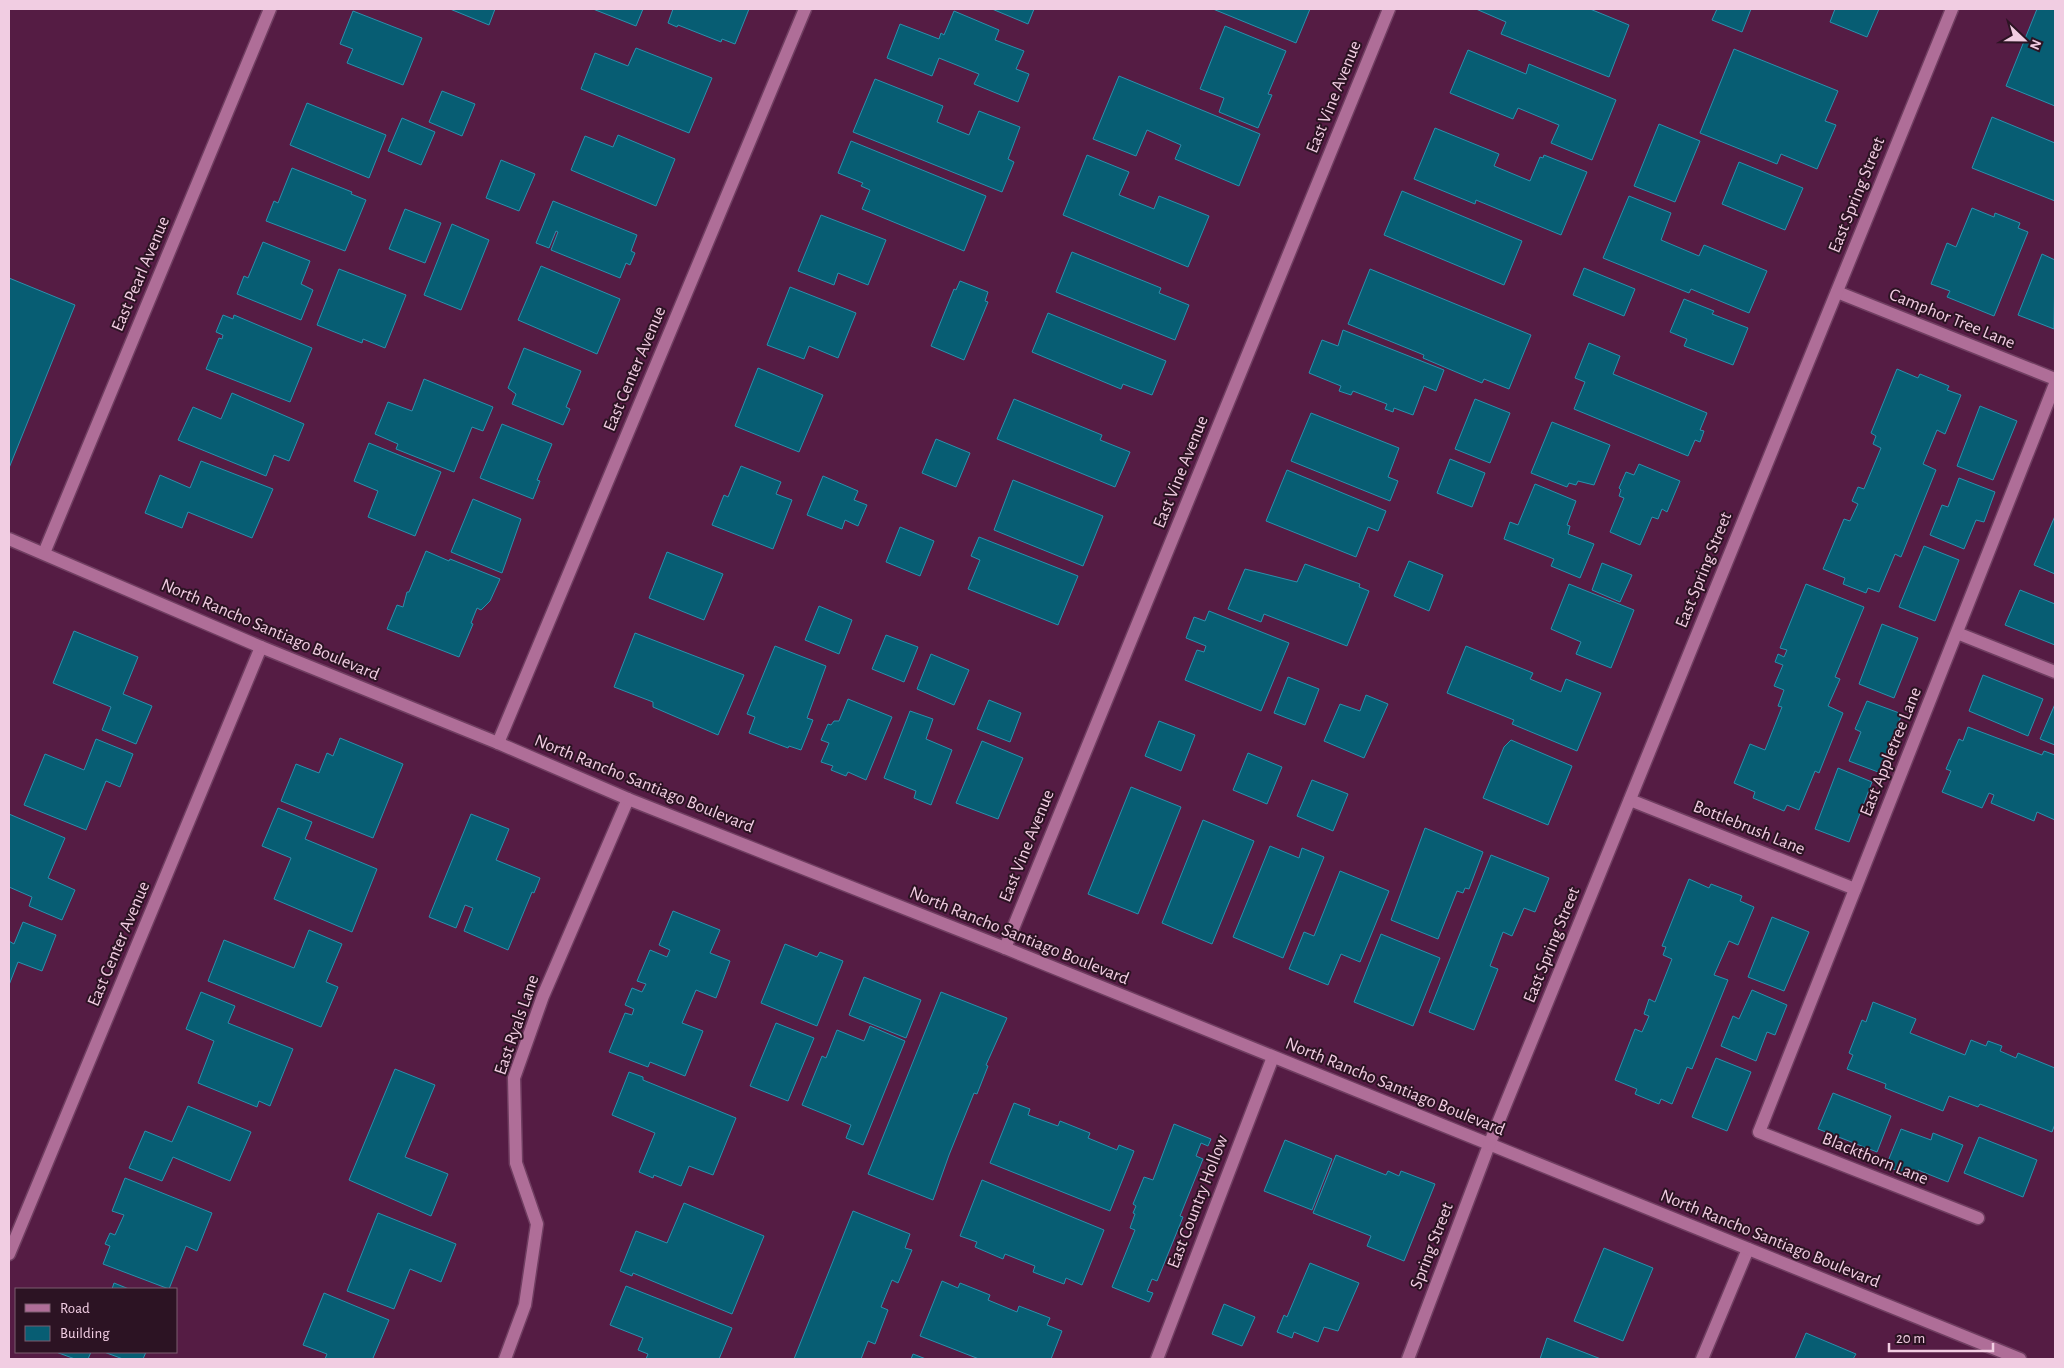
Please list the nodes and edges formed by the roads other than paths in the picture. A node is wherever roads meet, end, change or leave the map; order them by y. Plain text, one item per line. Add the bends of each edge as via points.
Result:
1 (270, 9) edge
2 (805, 9) edge
3 (1390, 9) edge
4 (1952, 9) edge
5 (1837, 292) junction
6 (2055, 379) edge
7 (2055, 384) edge
8 (9, 539) edge
9 (44, 553) junction
10 (1957, 633) junction
11 (261, 647) junction
12 (2055, 672) edge
13 (498, 743) junction
14 (628, 799) junction
15 (1630, 800) junction
16 (1855, 889) junction
17 (1005, 948) junction
18 (1273, 1056) junction
19 (1759, 1132) joint
20 (1489, 1144) junction
21 (1978, 1218) dead end
22 (1748, 1249) junction
23 (9, 1254) edge
24 (505, 1359) edge
25 (1157, 1359) edge
26 (1408, 1359) edge
27 (1702, 1359) edge
28 (2020, 1359) edge

1 - 9 street, East Pearl Avenue
2 - 13 street, East Center Avenue
3 - 17 street, East Vine Avenue
4 - 5 street, East Spring Street
5 - 6 street, Camphor Tree Lane
5 - 15 street, East Spring Street
7 - 10 street, East Appletree Lane
8 - 9 street, North Rancho Santiago Boulevard
9 - 11 street, North Rancho Santiago Boulevard
10 - 12 street
10 - 16 street, East Appletree Lane
11 - 13 street, North Rancho Santiago Boulevard
11 - 23 street, East Center Avenue
13 - 14 street, North Rancho Santiago Boulevard
14 - 17 street, North Rancho Santiago Boulevard
14 - 24 street, East Ryals Lane via 543,996 514,1078 516,1163 537,1224 525,1305
15 - 16 street, Bottlebrush Lane
15 - 20 street, East Spring Street
16 - 19 street, East Appletree Lane
17 - 18 street, North Rancho Santiago Boulevard
18 - 20 street, North Rancho Santiago Boulevard
18 - 25 street, East Country Hollow
19 - 21 street, Blackthorn Lane
20 - 22 street, North Rancho Santiago Boulevard
20 - 26 street, Spring Street
22 - 27 street
22 - 28 street, North Rancho Santiago Boulevard

